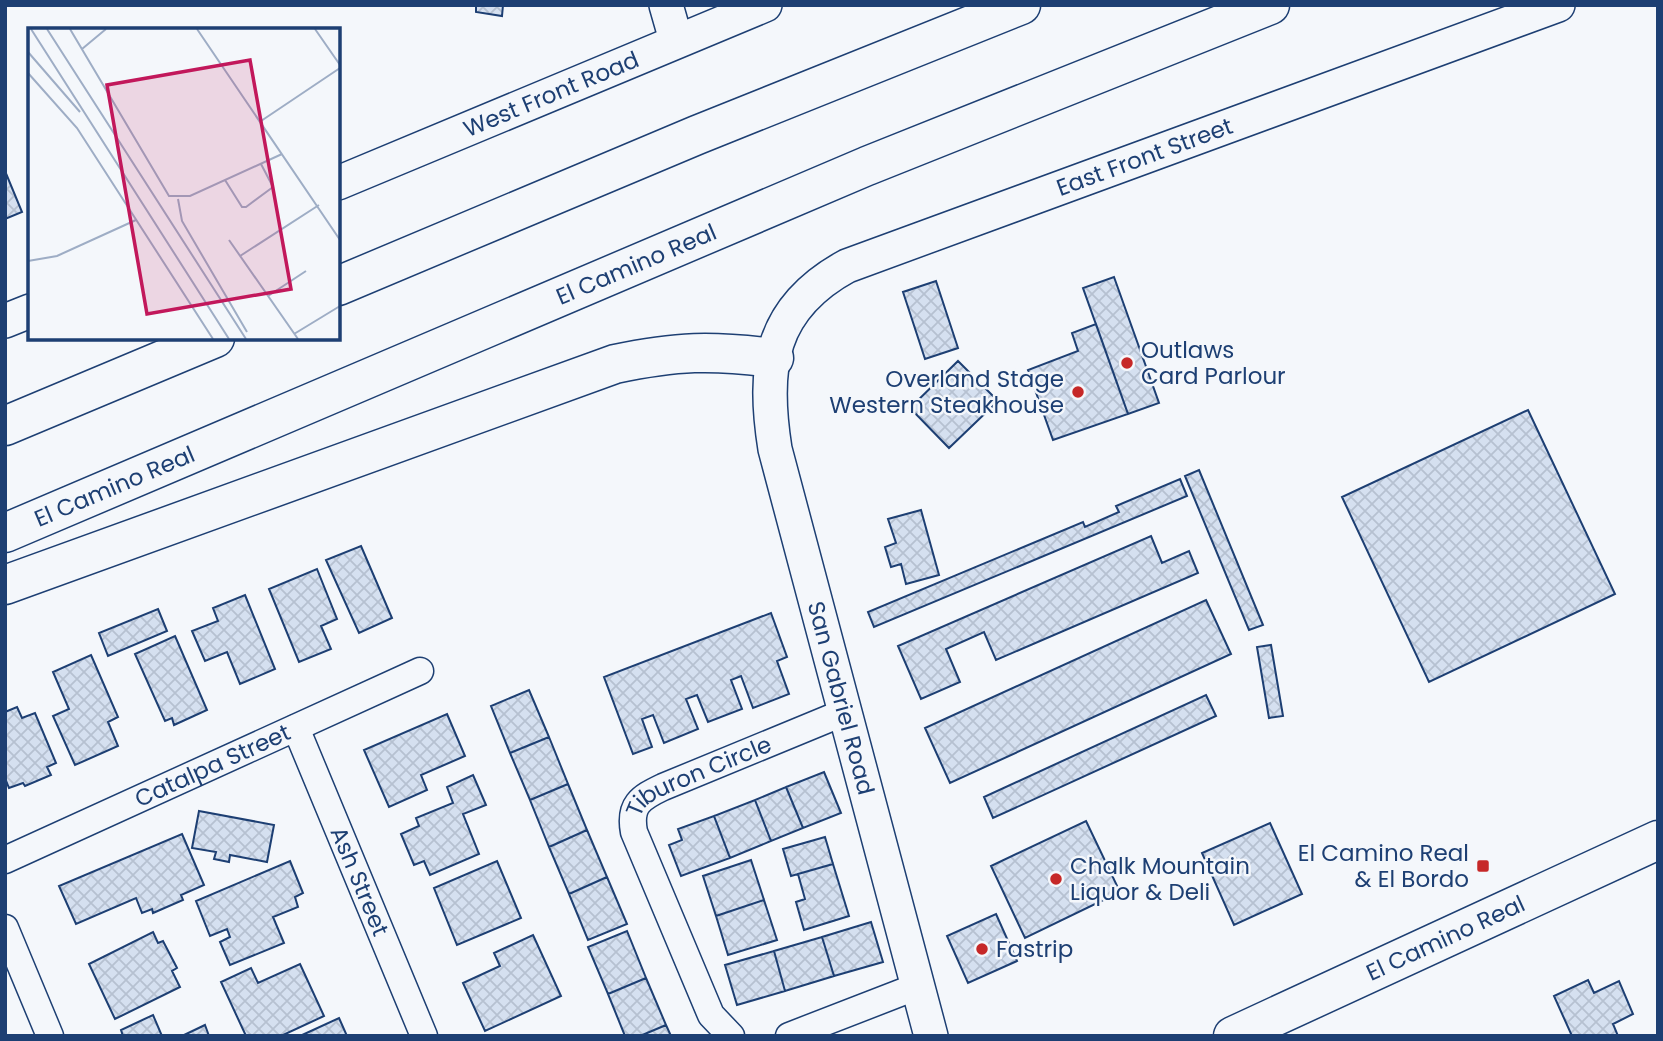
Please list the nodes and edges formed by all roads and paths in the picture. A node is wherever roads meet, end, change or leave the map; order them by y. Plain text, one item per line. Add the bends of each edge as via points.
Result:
1 (666, 5) edge
2 (765, 5) edge
3 (1021, 5) edge
4 (1270, 5) edge
5 (1558, 5) edge
6 (676, 40) junction
7 (340, 182) edge
8 (340, 285) edge
9 (28, 312) edge
10 (5, 321) edge
11 (210, 340) edge
12 (774, 358) junction
13 (5, 426) edge
14 (5, 533) edge
15 (5, 585) edge
16 (420, 671) dead end
17 (845, 712) junction
18 (296, 728) junction
19 (1658, 839) edge
20 (5, 860) edge
21 (5, 928) edge
22 (918, 986) junction
23 (50, 1036) edge
24 (424, 1036) edge
25 (731, 1036) edge
26 (789, 1036) edge
27 (932, 1036) edge
28 (1233, 1036) edge

1 - 6 street
2 - 6 street, West Front Road
3 - 8 main road
4 - 14 main road, El Camino Real via 867,166
5 - 12 street, East Front Street via 847,266 825,278 786,318
6 - 7 street, West Front Road
9 - 10 street
11 - 13 main road
12 - 15 main road via 692,351 615,364
12 - 17 street, San Gabriel Road via 769,393 775,449
16 - 18 street, Catalpa Street
17 - 22 street, San Gabriel Road
17 - 25 street, Tiburon Circle via 663,787 639,799 631,816 711,1015
18 - 20 street, Catalpa Street
18 - 24 street, Ash Street
19 - 28 main road, El Camino Real
21 - 23 street
22 - 26 street
22 - 27 street, San Gabriel Road

